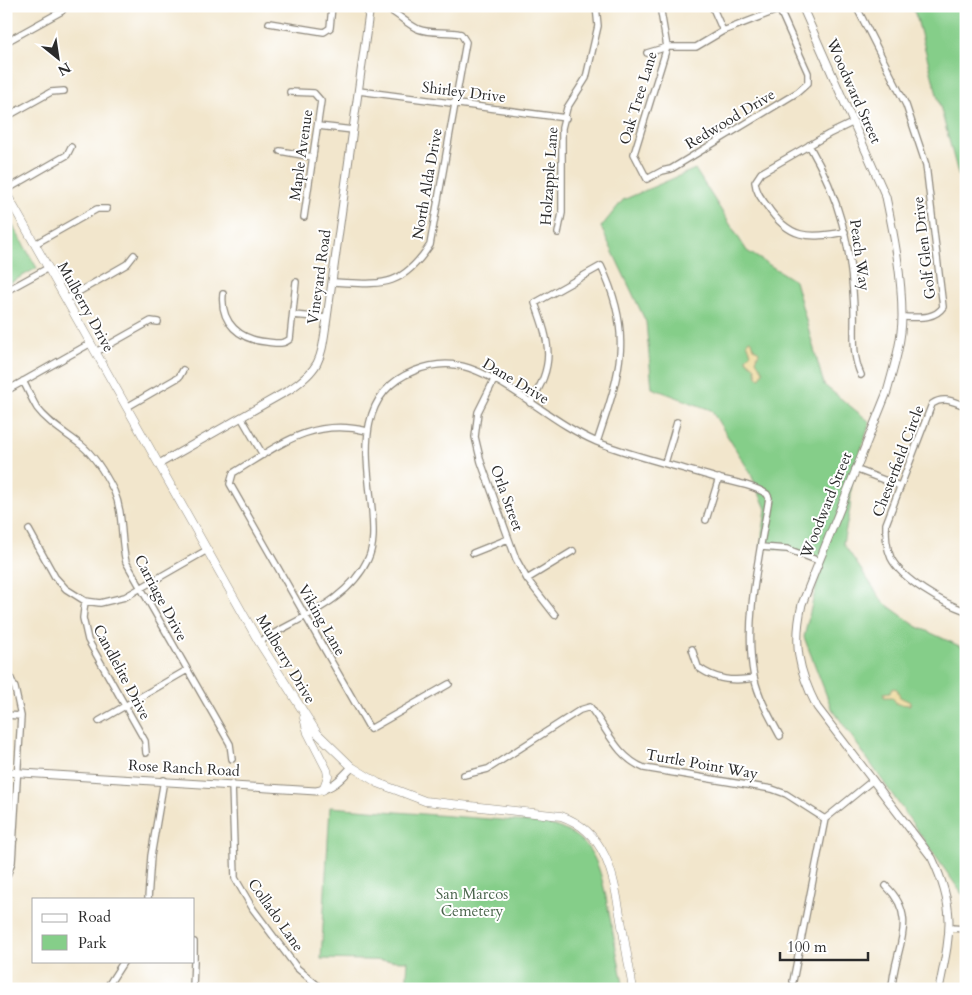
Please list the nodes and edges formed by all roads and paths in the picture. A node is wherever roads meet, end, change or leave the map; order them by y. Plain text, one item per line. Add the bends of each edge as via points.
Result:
1 (332, 6) edge
2 (370, 6) edge
3 (377, 6) edge
4 (596, 6) edge
5 (660, 6) edge
6 (712, 6) edge
7 (788, 6) edge
8 (802, 6) edge
9 (856, 6) edge
10 (779, 8) edge
11 (64, 9) edge
12 (268, 23) dead end
13 (723, 31) junction
14 (6, 42) edge
15 (667, 47) junction
16 (647, 53) dead end
17 (64, 91) dead end
18 (359, 91) junction
19 (290, 92) dead end
20 (454, 104) junction
21 (6, 117) edge
22 (566, 118) junction
23 (854, 122) junction
24 (318, 126) junction
25 (353, 130) junction
26 (809, 145) junction
27 (71, 146) dead end
28 (280, 151) dead end
29 (313, 157) junction
30 (662, 171) joint
31 (6, 191) edge
32 (107, 209) dead end
33 (304, 217) dead end
34 (845, 232) junction
35 (558, 234) dead end
36 (35, 244) junction
37 (134, 255) dead end
38 (48, 268) junction
39 (296, 282) dead end
40 (332, 282) junction
41 (6, 291) edge
42 (223, 294) dead end
43 (66, 298) junction
44 (293, 315) junction
45 (902, 317) junction
46 (328, 318) junction
47 (158, 322) dead end
48 (91, 343) junction
49 (96, 352) junction
50 (183, 370) dead end
51 (861, 375) dead end
52 (494, 380) junction
53 (23, 381) junction
54 (6, 391) edge
55 (530, 403) junction
56 (966, 406) edge
57 (127, 407) junction
58 (241, 418) junction
59 (677, 422) dead end
60 (367, 431) junction
61 (597, 442) junction
62 (263, 455) junction
63 (665, 463) junction
64 (159, 464) junction
65 (855, 469) junction
66 (719, 478) junction
67 (900, 486) junction
68 (706, 520) dead end
69 (29, 530) dead end
70 (508, 539) junction
71 (761, 547) junction
72 (207, 550) junction
73 (573, 550) dead end
74 (473, 553) dead end
75 (819, 561) junction
76 (527, 579) junction
77 (140, 588) junction
78 (85, 601) junction
79 (966, 611) edge
80 (555, 615) dead end
81 (305, 616) junction
82 (259, 642) junction
83 (692, 649) dead end
84 (6, 668) edge
85 (187, 670) junction
86 (754, 678) junction
87 (449, 684) dead end
88 (125, 706) junction
89 (303, 714) junction
90 (6, 715) edge
91 (21, 716) junction
92 (99, 721) dead end
93 (780, 736) dead end
94 (146, 753) dead end
95 (232, 758) dead end
96 (352, 767) junction
97 (6, 772) edge
98 (19, 773) junction
99 (464, 775) dead end
100 (164, 780) junction
101 (873, 780) junction
102 (232, 784) junction
103 (323, 790) junction
104 (825, 819) junction
105 (6, 839) edge
106 (14, 839) junction
107 (6, 878) edge
108 (886, 886) dead end
109 (148, 898) edge
110 (950, 928) junction
111 (966, 929) edge
112 (123, 962) edge
113 (194, 962) edge
114 (793, 981) dead end
115 (106, 989) edge
116 (193, 989) edge
117 (322, 989) edge
118 (633, 989) edge
119 (892, 989) edge
120 (938, 989) edge

1 - 12 street via 330,28 324,32
2 - 18 street, Vineyard Road
3 - 20 street, North Alda Drive via 396,12 426,32 461,34 466,42
4 - 22 street, Holzapple Lane via 598,26 586,78 571,101
5 - 15 street, Oak Tree Lane
6 - 13 street
7 - 10 street
8 - 23 street, Woodward Street
9 - 45 street, Golf Glen Drive via 906,106 926,164 932,199 943,307 938,314 931,316
10 - 13 street
10 - 30 street, Redwood Drive via 808,73 808,83 671,169
11 - 14 street
13 - 15 street via 696,47
15 - 16 street
15 - 30 street, Oak Tree Lane via 634,154 647,179
17 - 21 street via 51,92
18 - 20 street, Shirley Drive
18 - 25 street, Vineyard Road
19 - 24 street, Maple Avenue via 314,92 318,96 321,101
20 - 22 street, Shirley Drive
20 - 40 street, North Alda Drive via 430,245 416,266 381,284
22 - 35 street, Holzapple Lane via 562,128 562,213
23 - 26 street
23 - 45 street, Woodward Street via 886,197
24 - 25 street
24 - 29 street, Maple Avenue
25 - 40 street, Vineyard Road
26 - 34 street, Peach Way via 833,190
26 - 34 street via 761,173 755,182 756,190 776,219 791,231 803,236
27 - 31 street via 66,155
28 - 29 street
29 - 33 street, Maple Avenue
31 - 36 main road, Mulberry Drive
32 - 36 street via 97,209
34 - 51 street, Peach Way via 854,307 855,361
36 - 38 main road, Mulberry Drive
37 - 43 street via 127,264
38 - 41 street
38 - 43 main road, Mulberry Drive
39 - 44 street
40 - 46 street, Vineyard Road
42 - 44 street via 225,318 237,333 254,341 282,344 290,339
43 - 48 main road, Mulberry Drive
44 - 46 street
45 - 65 street, Woodward Street via 888,392
46 - 58 street, Vineyard Road via 322,354 311,373
47 - 49 street via 151,321
48 - 49 main road, Mulberry Drive
48 - 53 street
49 - 57 main road, Mulberry Drive
50 - 57 street via 179,377
52 - 55 street, Dane Drive
52 - 60 street, Dane Drive via 468,367 445,364 409,373 384,393 369,420
52 - 70 street, Orla Street via 478,412 475,437
53 - 54 street
53 - 77 street, Carriage Drive via 37,408 96,460 114,492 121,519 121,544 126,562
55 - 61 street, Dane Drive via 563,426
55 - 61 street via 545,376 548,360 547,337 535,303 601,266 613,290 622,336 612,398
56 - 67 street, Chesterfield Circle via 947,399 932,404
57 - 64 main road, Mulberry Drive
58 - 62 street
58 - 64 street, Vineyard Road
59 - 63 street
60 - 62 street, Viking Lane via 340,426 316,428
60 - 81 street, Dane Drive via 374,535 370,556 353,584
61 - 63 street, Dane Drive
62 - 81 street, Viking Lane via 232,473 230,484
63 - 66 street, Dane Drive
64 - 72 main road, Mulberry Drive
65 - 67 street
65 - 75 street, Woodward Street
66 - 68 street
66 - 71 street, Dane Drive via 766,494 769,498
67 - 79 street, Chesterfield Circle via 886,524 886,544 891,557 904,574 949,605
69 - 78 street via 55,577 72,595
70 - 74 street
70 - 76 street, Orla Street
71 - 75 street via 787,549
71 - 86 street via 750,644
72 - 77 street
72 - 82 main road, Mulberry Drive
73 - 76 street
75 - 101 street, Woodward Street via 797,626 800,668 804,684 817,707
76 - 80 street, Orla Street
77 - 78 street via 113,602
77 - 85 street, Carriage Drive
78 - 88 street, Candlelite Drive via 83,618 88,640
81 - 82 street, Dane Drive
81 - 87 street, Viking Lane via 370,729
82 - 89 main road, Mulberry Drive
83 - 86 street via 698,667 714,677 741,681
84 - 91 street via 15,688
85 - 88 street
85 - 95 street, Carriage Drive via 230,744
86 - 93 street
88 - 92 street
88 - 94 street, Candlelite Drive via 145,741
89 - 96 main road, Mulberry Drive
89 - 103 main road via 308,733 327,770
90 - 91 street
91 - 98 street
96 - 103 street via 337,783
96 - 118 main road, Mulberry Drive via 378,783 425,801 561,816 576,824 599,845 612,872
97 - 98 street, Rose Ranch Road
98 - 100 street, Rose Ranch Road
98 - 106 street
99 - 104 street, Turtle Point Way via 488,769 580,710 590,707 622,755 632,763 644,768 772,789 786,794
100 - 102 street, Rose Ranch Road
100 - 109 street via 151,856
101 - 104 street
101 - 110 street, Woodward Street via 932,858 949,903
102 - 103 street, Rose Ranch Road
102 - 117 street, Collado Lane via 235,878 253,909 297,968
104 - 114 street
105 - 106 street
106 - 107 street via 12,862
108 - 119 street via 899,898 903,916
110 - 111 street
110 - 120 street, Woodward Street
112 - 115 street
113 - 116 street

